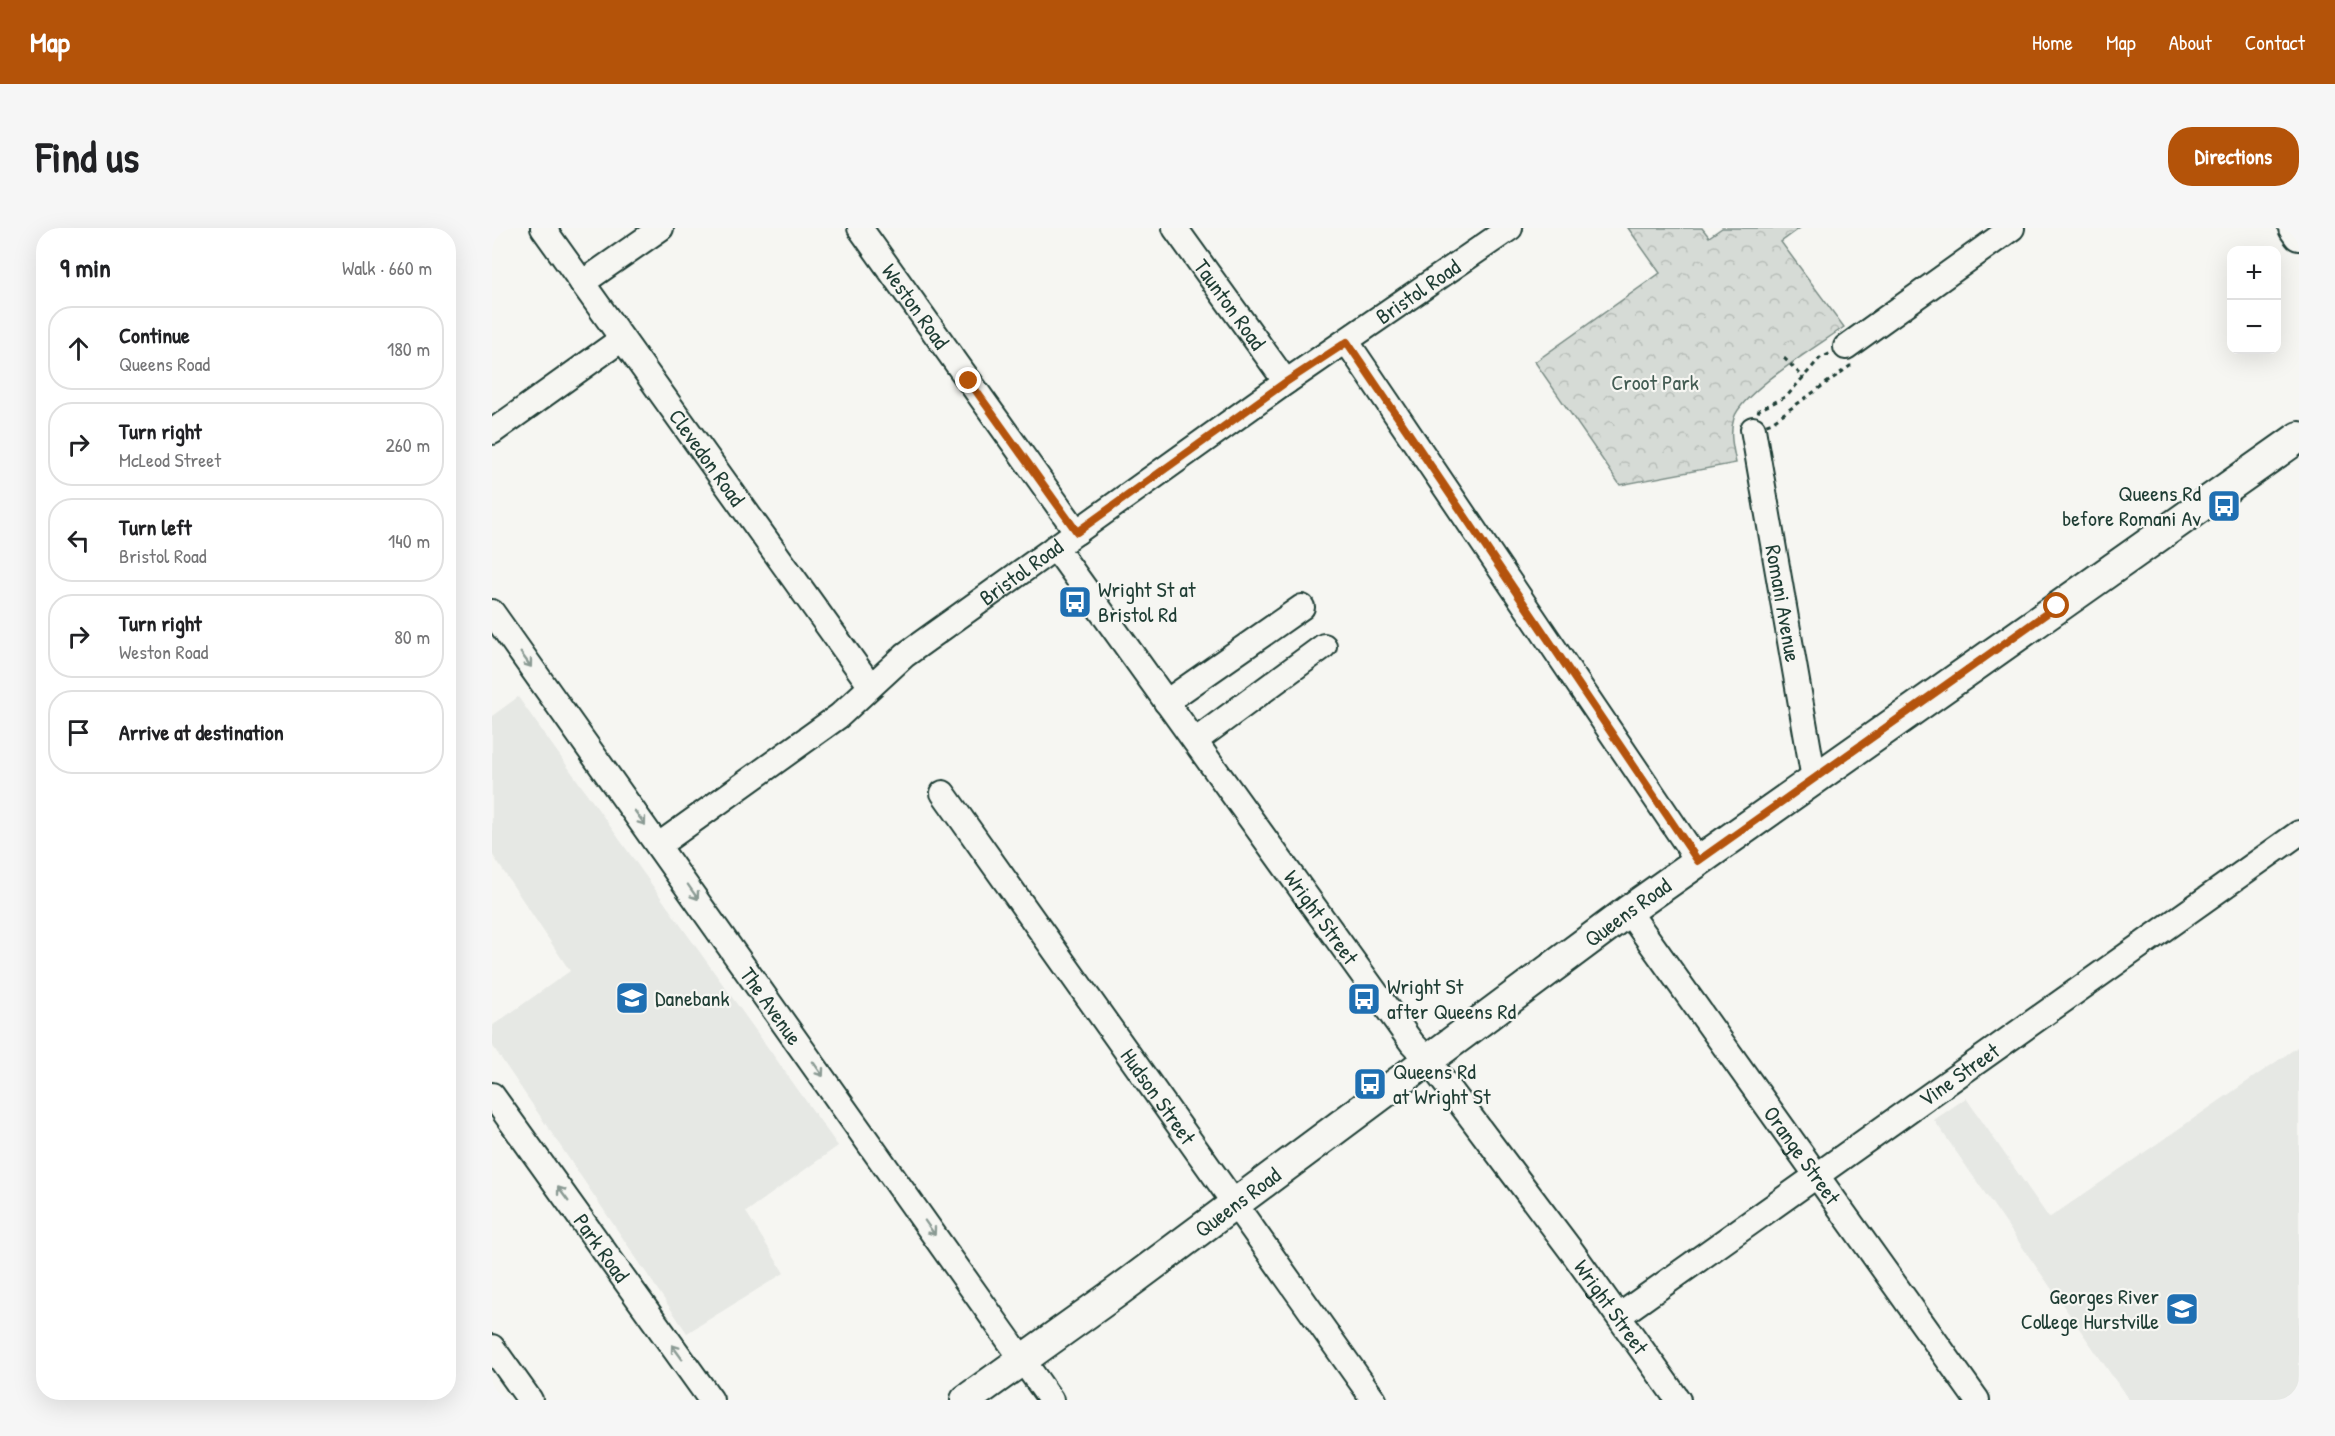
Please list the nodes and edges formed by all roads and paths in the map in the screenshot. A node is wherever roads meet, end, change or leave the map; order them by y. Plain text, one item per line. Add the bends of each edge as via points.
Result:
1 (543, 228) edge
2 (661, 228) edge
3 (860, 228) edge
4 (1175, 228) edge
5 (2013, 228) edge
6 (2294, 228) edge
7 (1496, 232) edge
8 (2299, 235) edge
9 (582, 283) junction
10 (622, 339) junction
11 (1347, 342) junction
12 (1846, 347) junction
13 (1784, 358) dead end
14 (1803, 378) junction
15 (1286, 382) junction
16 (1753, 429) junction
17 (492, 432) edge
18 (2299, 436) edge
19 (1077, 532) junction
20 (1055, 548) junction
21 (1302, 607) dead end
22 (492, 612) edge
23 (1324, 645) dead end
24 (870, 685) junction
25 (1167, 702) junction
26 (1195, 741) junction
27 (1814, 779) junction
28 (943, 793) dead end
29 (2299, 833) edge
30 (659, 845) junction
31 (1698, 861) junction
32 (1628, 911) junction
33 (1427, 1059) junction
34 (492, 1095) edge
35 (1817, 1177) junction
36 (1234, 1203) junction
37 (1618, 1316) junction
38 (492, 1347) edge
39 (1022, 1359) junction
40 (530, 1400) edge
41 (711, 1400) edge
42 (966, 1400) edge
43 (1051, 1400) edge
44 (1374, 1400) edge
45 (1678, 1400) edge
46 (1977, 1400) edge

1 - 9 street, Clevedon Road
2 - 9 street
3 - 19 street, Weston Road
4 - 15 street, Taunton Road
5 - 12 street
6 - 8 main road
7 - 11 street, Bristol Road
9 - 10 street, Clevedon Road
10 - 17 street
10 - 24 street, Clevedon Road
11 - 15 street, Bristol Road
11 - 31 street
12 - 14 path via 1820,358
12 - 16 path via 1850,366 1772,422
13 - 14 path
14 - 16 path via 1787,396 1759,410
15 - 19 street, Bristol Road
16 - 27 street, Romani Avenue
18 - 27 main road, Queens Road
19 - 20 street, Bristol Road
20 - 24 street, Bristol Road
20 - 25 street, Wright Street
21 - 25 street
22 -> 30 street, The Avenue
23 - 26 street
24 - 30 street, Bristol Road via 839,716
25 - 26 street, Wright Street
26 - 33 street, Wright Street
27 - 31 main road, Queens Road
28 - 36 street, Hudson Street
29 - 35 street, Vine Street
30 -> 39 street, The Avenue
31 - 32 main road, Queens Road
32 - 33 main road, Queens Road
32 - 35 street, Orange Street
33 - 36 main road, Queens Road
33 - 37 street, Wright Street
41 -> 34 street, Park Road
35 - 37 street, Vine Street
35 - 46 street, Orange Street
36 - 39 main road, Queens Road
36 - 44 street, Hudson Street
37 - 45 street, Wright Street
38 - 40 street
39 - 42 main road, Queens Road
39 - 43 street, The Avenue

